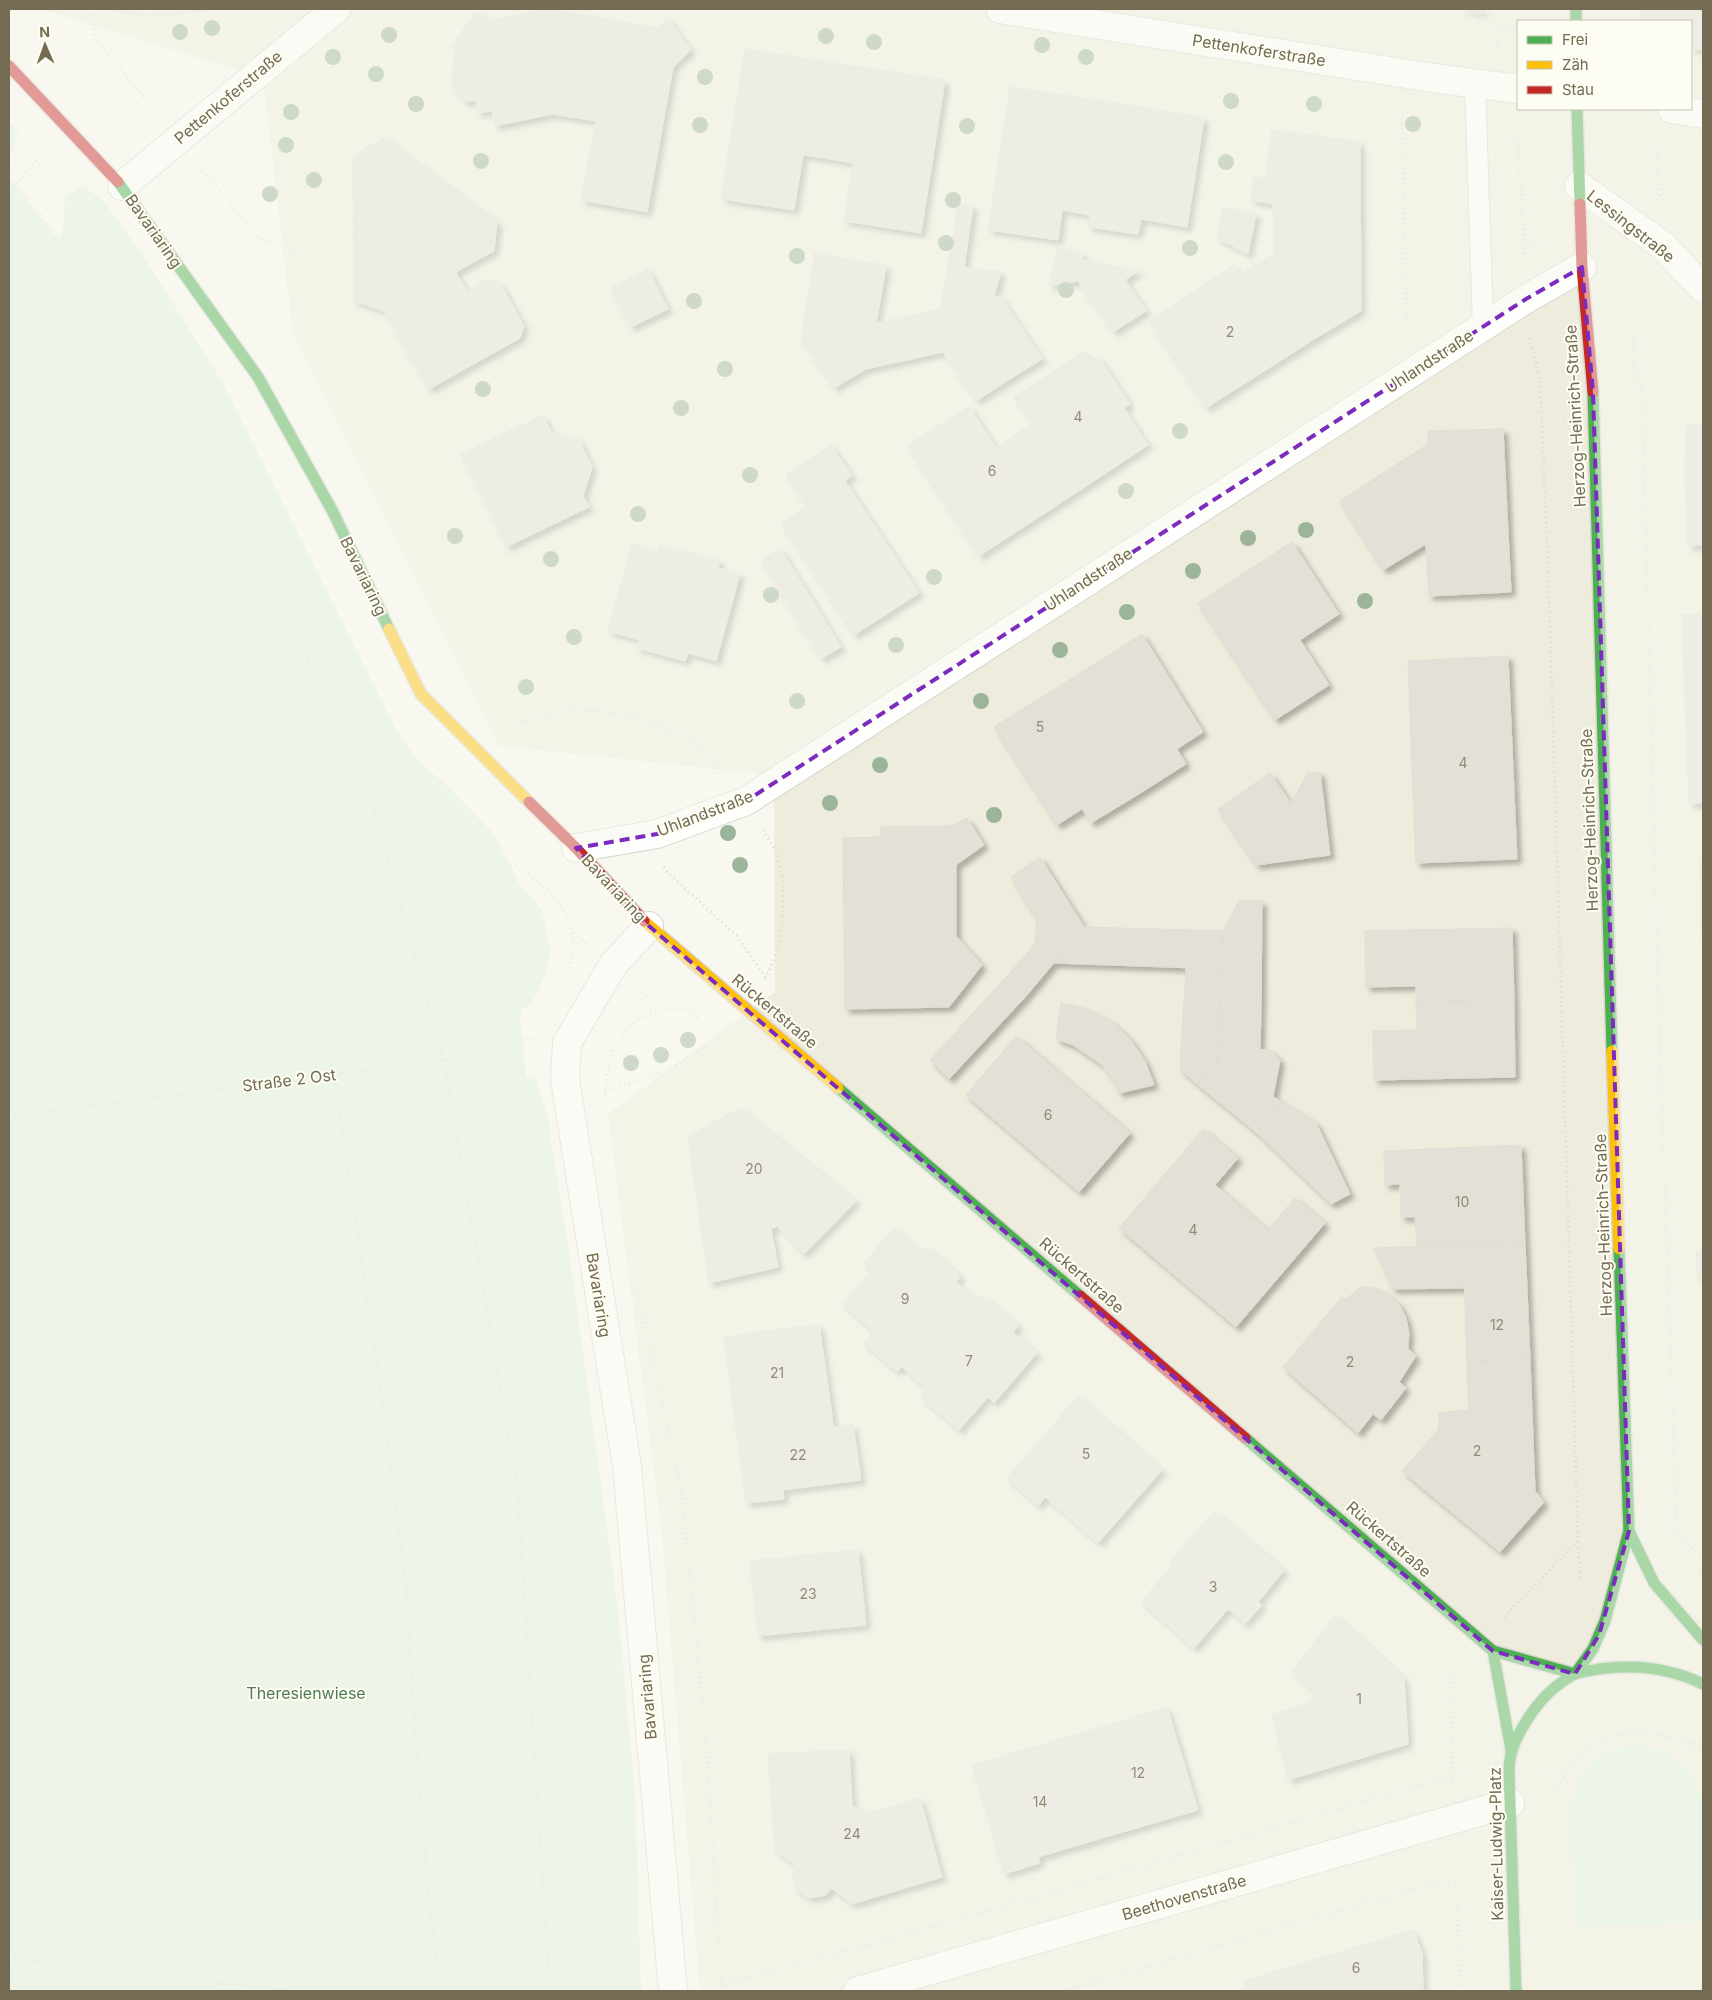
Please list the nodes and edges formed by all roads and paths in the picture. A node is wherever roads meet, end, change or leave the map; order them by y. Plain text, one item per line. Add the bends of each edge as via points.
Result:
1 (113, 9) edge
2 (212, 9) edge
3 (336, 9) edge
4 (1000, 9) edge
5 (1517, 26) edge
6 (9, 66) edge
7 (1475, 84) junction
8 (1511, 89) edge
9 (1578, 110) edge
10 (1678, 110) edge
11 (1402, 113) dead end
12 (1703, 114) edge
13 (68, 127) junction
14 (1655, 132) dead end
15 (9, 176) edge
16 (16, 184) junction
17 (122, 186) junction
18 (1579, 186) junction
19 (9, 191) edge
20 (1659, 193) dead end
21 (1524, 243) junction
22 (1581, 254) junction
23 (1632, 262) dead end
24 (1703, 288) edge
25 (1526, 299) junction
26 (1483, 326) junction
27 (1408, 333) dead end
28 (516, 724) dead end
29 (746, 801) junction
30 (657, 834) junction
31 (576, 848) junction
32 (389, 862) junction
33 (649, 926) junction
34 (568, 969) dead end
35 (766, 978) junction
36 (748, 1009) junction
37 (701, 1020) dead end
38 (716, 1030) dead end
39 (723, 1035) junction
40 (567, 1043) junction
41 (444, 1061) junction
42 (334, 1074) junction
43 (605, 1092) junction
44 (604, 1099) dead end
45 (9, 1116) edge
46 (634, 1274) dead end
47 (1629, 1531) junction
48 (1578, 1541) junction
49 (1703, 1558) edge
50 (1580, 1579) dead end
51 (1507, 1614) junction
52 (1514, 1620) dead end
53 (1703, 1640) edge
54 (1482, 1642) junction
55 (1493, 1651) junction
56 (1575, 1674) junction
57 (1703, 1684) edge
58 (1703, 1743) edge
59 (1691, 1744) junction
60 (1511, 1750) junction
61 (1703, 1754) edge
62 (1453, 1776) junction
63 (1510, 1803) junction
64 (1454, 1820) junction
65 (1455, 1884) junction
66 (9, 1958) edge
67 (721, 1986) junction
68 (292, 1991) edge
69 (441, 1991) edge
70 (550, 1991) edge
71 (673, 1991) edge
72 (722, 1991) edge
73 (858, 1991) edge
74 (1064, 1991) edge
75 (1460, 1991) edge
76 (1516, 1991) edge

1 - 2 path via 132,14 177,15
3 - 17 street, Pettenkoferstraße
4 - 7 street, Pettenkoferstraße
5 - 8 path via 1496,26
6 - 13 street, Bavariaring
7 - 8 street, Pettenkoferstraße
7 - 26 lane
8 - 21 path via 1506,127 1518,145
9 - 18 street, Herzog-Heinrich-Straße
10 - 12 street
11 - 27 path
13 - 16 path
13 - 17 street, Bavariaring
14 - 20 path
15 - 16 path
16 - 19 path
16 - 32 path via 169,375 276,587 370,793
17 - 31 street, Bavariaring via 258,377 333,512 421,694
18 - 22 street, Herzog-Heinrich-Straße
18 - 24 street, Lessingstraße via 1662,245
21 - 22 path
21 - 25 path
22 - 25 street, Uhlandstraße
22 - 47 street, Herzog-Heinrich-Straße via 1593,402
23 - 49 path via 1633,360 1642,392 1677,1534
25 - 26 street, Uhlandstraße
25 - 48 path via 1528,333 1540,380 1548,564
26 - 29 street, Uhlandstraße
28 - 29 path via 573,709 634,715 691,740
29 - 30 street, Uhlandstraße
29 - 35 path via 778,855 782,888 780,941
30 - 31 street, Uhlandstraße
30 - 35 path via 665,870 736,936
31 - 33 street, Bavariaring
32 - 34 path via 428,853 460,851 494,857 517,868 550,890 565,914 574,933 572,961
32 - 41 path
33 - 36 street, Rückertstraße
33 - 40 street, Bavariaring via 613,965
35 - 36 path
36 - 39 path
36 - 54 street, Rückertstraße
37 - 43 path via 686,1009 660,1009 632,1023 612,1051
38 - 39 path
39 - 43 path via 670,1069
40 - 41 path, Straße 2 Ost via 539,1036
40 - 71 street, Bavariaring via 565,1080 627,1466
41 - 42 path, Straße 2 Ost
41 - 70 path via 517,1485
42 - 45 path, Straße 2 Ost
42 - 69 path via 386,1426 406,1587 428,1891
43 - 44 path
46 - 67 path via 682,1498 704,1718
47 - 53 street, Herzog-Heinrich-Straße via 1654,1583
47 - 56 street, Herzog-Heinrich-Straße via 1599,1635
48 - 50 path
48 - 51 path
51 - 52 path
51 - 54 path
54 - 55 street, Rückertstraße
54 - 62 path via 1450,1677
55 - 56 street, Rückertstraße
55 - 60 street
56 - 57 street, Kaiser-Ludwig-Platz via 1624,1666 1658,1667 1687,1675
56 - 60 street, Kaiser-Ludwig-Platz via 1537,1705
58 - 59 path
59 - 61 path
59 - 63 path via 1639,1732 1619,1734 1594,1746 1557,1786 1540,1795
60 - 63 street, Kaiser-Ludwig-Platz
62 - 64 path
62 - 67 path
63 - 64 street, Beethovenstraße
63 - 76 street, Kaiser-Ludwig-Platz
64 - 65 path
64 - 73 street, Beethovenstraße
65 - 74 path via 1414,1889
65 - 75 path
66 - 68 path
67 - 72 path

